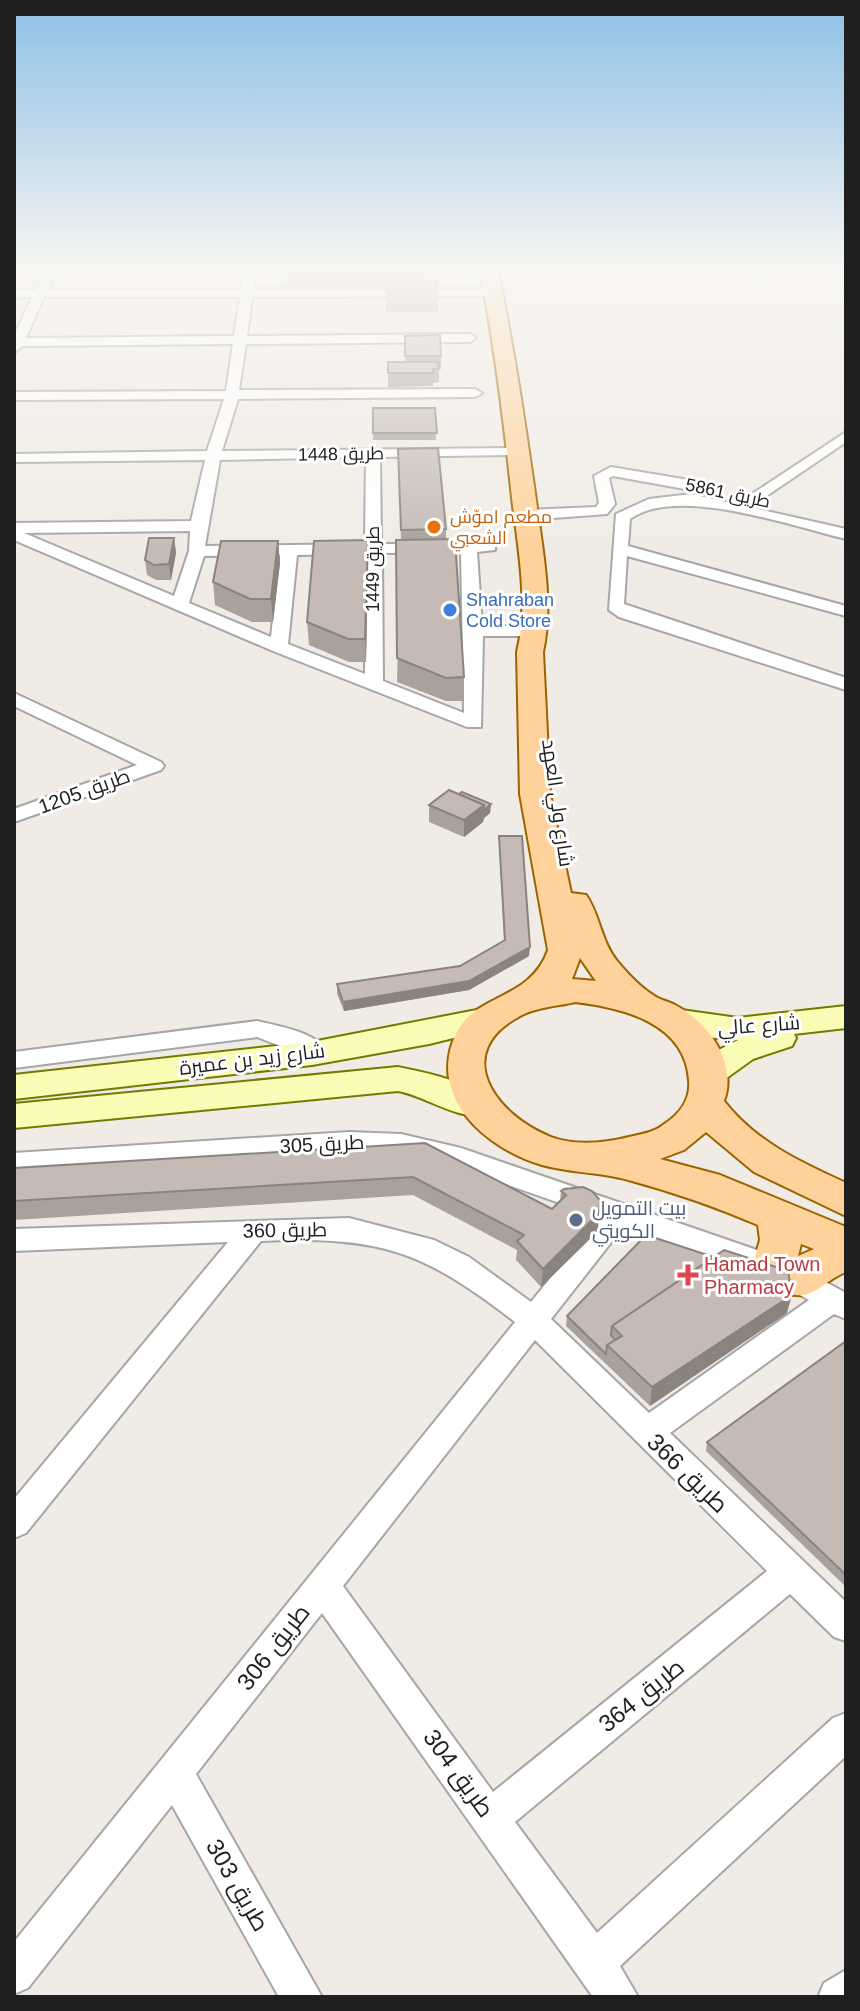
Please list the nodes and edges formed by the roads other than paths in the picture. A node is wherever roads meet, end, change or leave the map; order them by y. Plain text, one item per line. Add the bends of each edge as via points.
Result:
1 (237, 365) edge
2 (507, 365) edge
3 (475, 393) dead end
4 (232, 395) junction
5 (14, 396) edge
6 (846, 436) edge
7 (516, 451) junction
8 (373, 454) junction
9 (213, 456) junction
10 (14, 458) edge
11 (754, 498) junction
12 (526, 515) junction
13 (846, 518) edge
14 (198, 526) junction
15 (14, 531) edge
16 (846, 534) edge
17 (489, 547) dead end
18 (469, 549) junction
19 (619, 549) junction
20 (197, 551) junction
21 (289, 551) junction
22 (373, 551) junction
23 (180, 605) junction
24 (846, 611) edge
25 (474, 631) junction
26 (535, 631) junction
27 (279, 647) junction
28 (374, 684) junction
29 (846, 684) edge
30 (14, 699) edge
31 (14, 816) edge
32 (529, 997) junction
33 (639, 1002) junction
34 (487, 1019) junction
35 (674, 1020) junction
36 (840, 1023) edge
37 (316, 1052) junction
38 (22, 1072) edge
39 (707, 1088) junction
40 (475, 1105) junction
41 (14, 1116) edge
42 (605, 1159) junction
43 (14, 1163) edge
44 (846, 1201) edge
45 (619, 1213) junction
46 (777, 1214) junction
47 (254, 1230) junction
48 (14, 1240) edge
49 (846, 1245) edge
50 (846, 1254) edge
51 (813, 1288) edge
52 (532, 1319) junction
53 (647, 1432) junction
54 (14, 1523) edge
55 (790, 1573) junction
56 (322, 1585) junction
57 (846, 1625) edge
58 (846, 1731) edge
59 (174, 1773) junction
60 (491, 1818) junction
61 (20, 1953) edge
62 (594, 1963) junction
63 (846, 1990) edge
64 (302, 1997) edge
65 (618, 1997) edge
66 (838, 1997) edge

1 - 4 street
2 - 7 main road, شارع ولي العهد
3 - 4 street
4 - 5 street
4 - 9 street
6 - 11 street
7 - 8 street, طريق 1448
7 - 12 main road, شارع ولي العهد
8 - 9 street, طريق 1448
8 - 22 street, طريق 1449
9 - 10 street, طريق 1448
9 - 14 street
11 - 12 street, طريق 5861 via 611,471 601,476 607,504 601,511
11 - 13 street, طريق 5861
12 - 26 main road, شارع ولي العهد
14 - 15 street
14 - 20 street
15 - 23 street
16 - 19 street via 672,498 622,517
17 - 18 street
18 - 22 street
18 - 25 street
19 - 24 street
19 - 29 street via 618,609
20 - 21 street
20 - 23 street
21 - 22 street
21 - 27 street
22 - 28 street, طريق 1449
23 - 27 street
25 - 26 street
25 - 28 street via 474,723
26 - 32 main road, شارع ولي العهد via 530,652 535,794 565,950 557,975
26 - 33 main road, شارع ولي العهد via 544,655 560,848 584,938 605,971
27 - 28 street
30 - 31 street, طريق 1205 via 154,766
32 - 33 main road via 575,990
32 - 34 main road
33 - 35 main road
34 - 37 street, شارع زيد بن عميرة
34 - 40 main road via 464,1059 465,1082
35 - 36 street, شارع عالي via 737,1030
35 - 39 main road via 698,1045
36 - 39 street, شارع عالي via 745,1049 723,1060
37 - 38 street, شارع زيد بن عميرة
37 - 38 street via 257,1029
39 - 42 main road via 691,1124 669,1141
39 - 44 main road via 721,1127 746,1150
40 - 41 street, شارع زيد بن عميرة via 427,1084 398,1079
40 - 42 main road via 528,1146
42 - 46 main road via 706,1186
43 - 45 street, طريق 305 via 388,1142 452,1155
45 - 51 street, طريق 305
45 - 52 street
46 - 49 main road
46 - 51 main road via 781,1240
47 - 48 street, طريق 360
47 - 52 street, طريق 360 via 349,1229 412,1244 459,1265
47 - 54 street
50 - 51 main road via 813,1267
51 - 53 street
52 - 53 street, طريق 366
52 - 56 street, طريق 306
53 - 55 street, طريق 366
55 - 57 street, طريق 366
55 - 60 street, طريق 364
56 - 59 street, طريق 306
56 - 60 street, طريق 304
58 - 62 street
59 - 61 street, طريق 306
59 - 64 street, طريق 303
60 - 62 street, طريق 304
62 - 65 street, طريق 304
63 - 66 street

